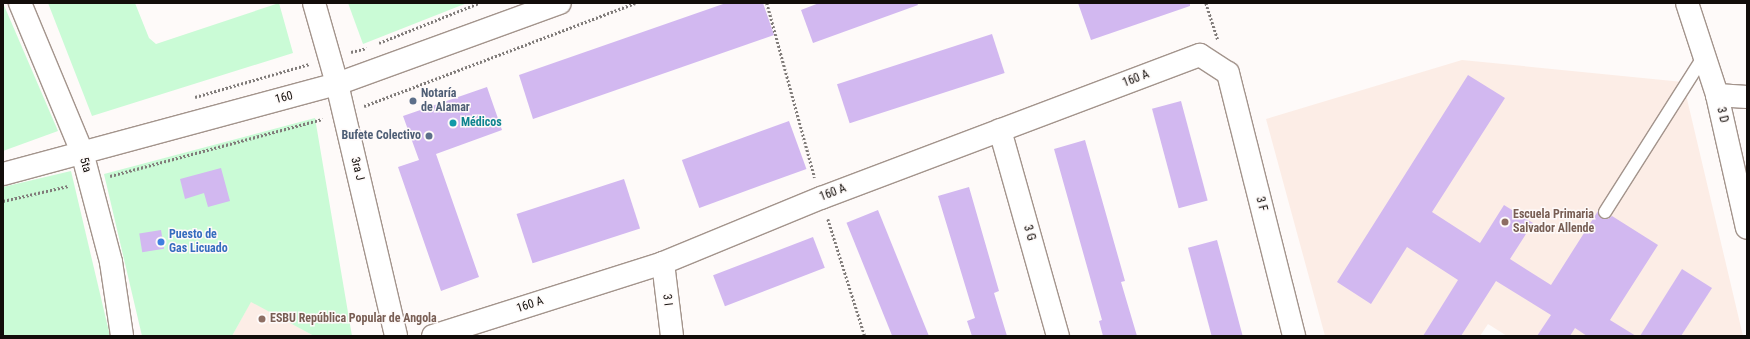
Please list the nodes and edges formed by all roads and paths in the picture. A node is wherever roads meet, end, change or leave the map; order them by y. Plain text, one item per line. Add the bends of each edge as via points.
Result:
1 (20, 3) edge
2 (314, 3) edge
3 (479, 3) edge
4 (560, 3) edge
5 (767, 3) edge
6 (1688, 3) edge
7 (376, 44) dead end
8 (369, 47) dead end
9 (1704, 56) junction
10 (330, 58) junction
11 (1228, 73) joint
12 (337, 84) junction
13 (1717, 95) junction
14 (1747, 97) edge
15 (194, 98) dead end
16 (1000, 130) junction
17 (82, 152) junction
18 (3, 174) edge
19 (821, 198) junction
20 (1606, 212) dead end
21 (1747, 228) edge
22 (663, 263) junction
23 (122, 336) edge
24 (396, 336) edge
25 (433, 336) edge
26 (672, 336) edge
27 (865, 336) edge
28 (1058, 336) edge
29 (1294, 336) edge

1 - 17 street, 5ta
2 - 10 street, 3ra J
3 - 7 path
4 - 12 street, 160
5 - 19 path
6 - 9 street, 3 D
8 - 10 path
9 - 13 street, 3 D
9 - 20 lane
10 - 12 street, 3ra J
10 - 15 path
11 - 16 street, 160 A via 1200,55
11 - 29 street, 3 F
12 - 17 street, 160
12 - 24 street, 3ra J
13 - 14 street
13 - 21 street, 3 D
16 - 19 street, 160 A
16 - 28 street, 3 G
17 - 18 street, 160
17 - 23 street, 5ta via 111,262
19 - 22 street, 160 A
19 - 27 path
22 - 25 street, 160 A
22 - 26 street, 3 I

